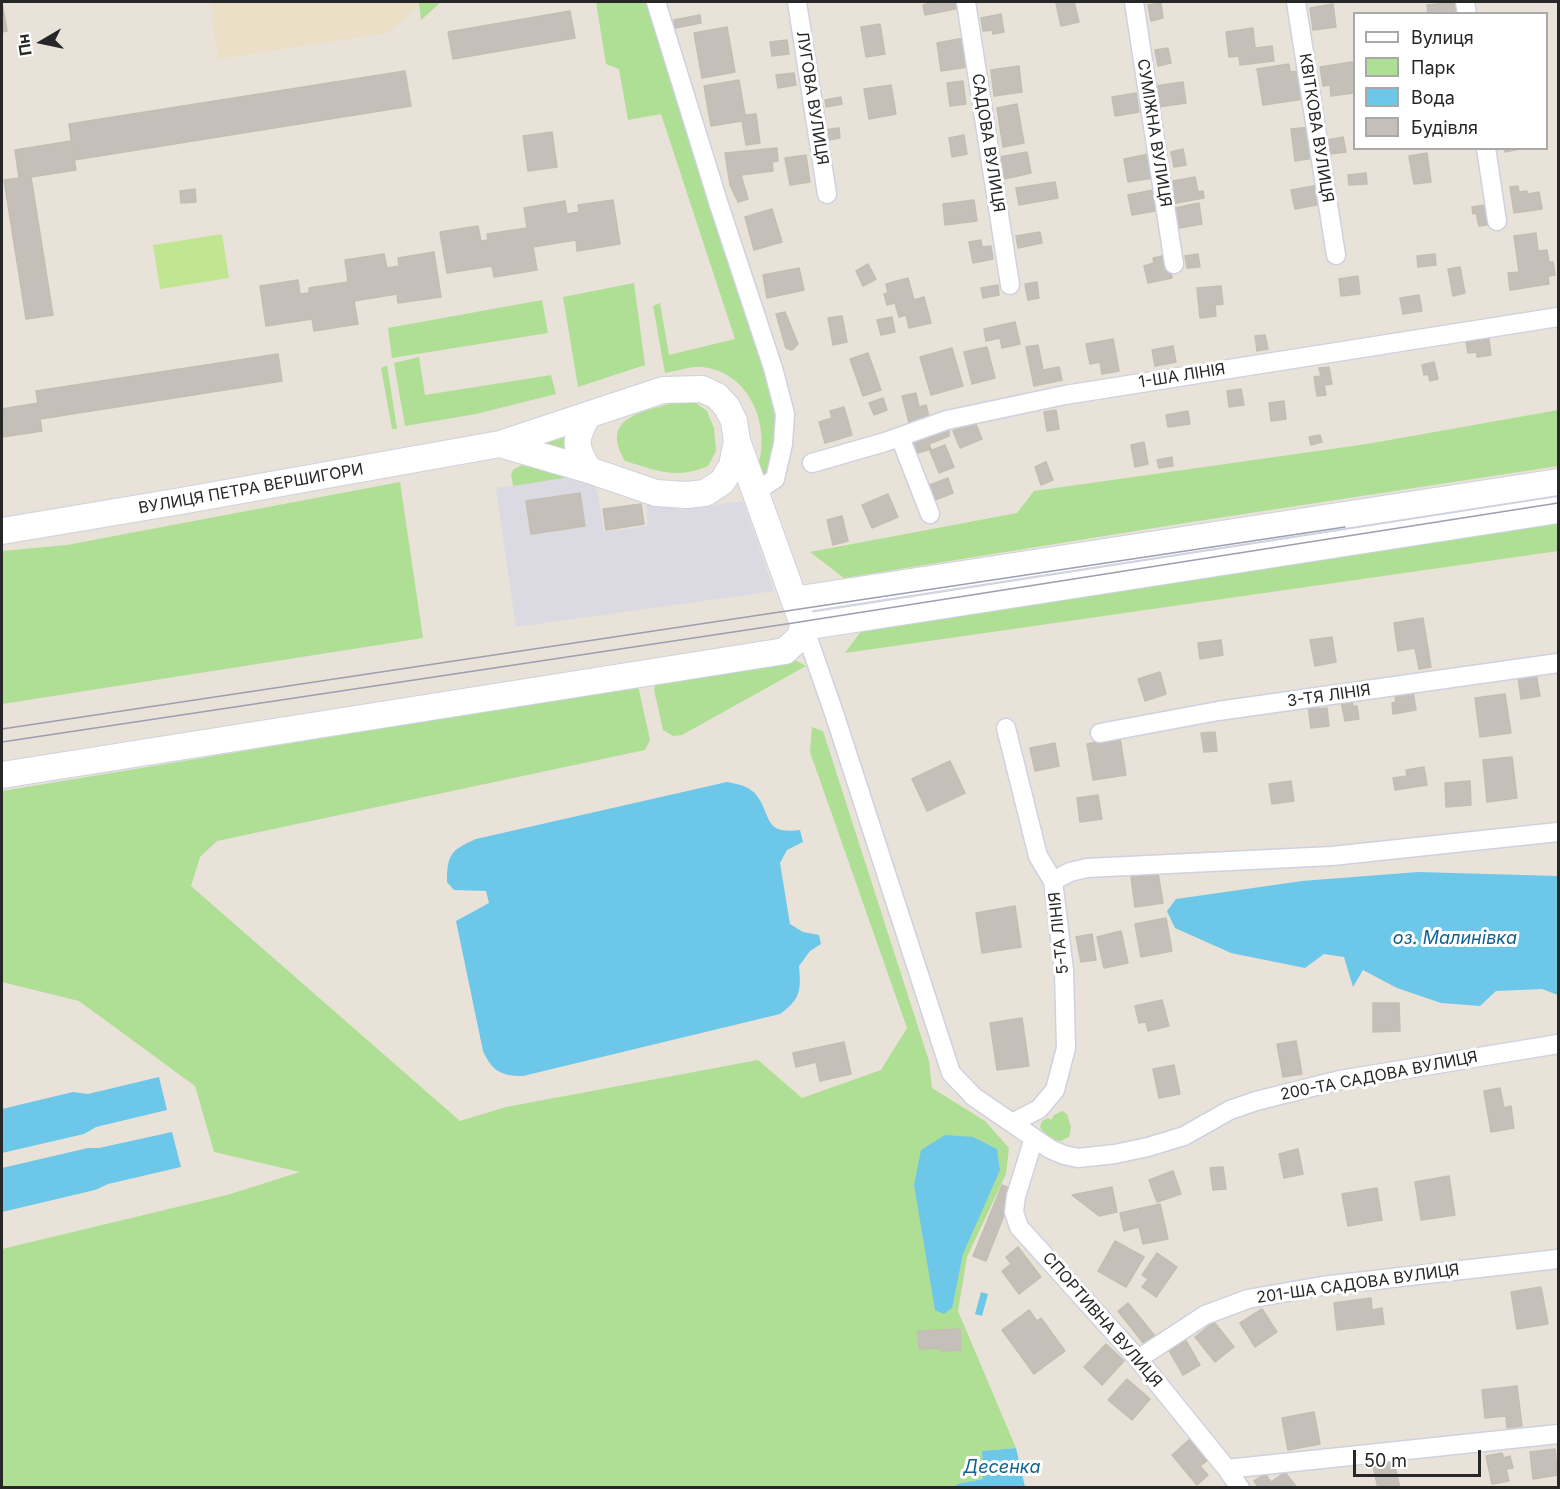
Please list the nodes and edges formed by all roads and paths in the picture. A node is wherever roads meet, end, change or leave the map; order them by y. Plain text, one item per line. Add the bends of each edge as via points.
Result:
1 (656, 2) edge
2 (797, 2) edge
3 (966, 2) edge
4 (1134, 2) edge
5 (1296, 2) edge
6 (1486, 150) edge
7 (827, 194) dead end
8 (1497, 221) dead end
9 (1336, 255) dead end
10 (1174, 264) dead end
11 (1010, 285) dead end
12 (1558, 317) edge
13 (588, 415) junction
14 (900, 437) junction
15 (737, 441) junction
16 (500, 444) junction
17 (812, 463) dead end
18 (589, 470) junction
19 (722, 482) junction
20 (1558, 482) edge
21 (764, 492) junction
22 (1558, 510) edge
23 (930, 514) dead end
24 (2, 531) edge
25 (794, 600) junction
26 (804, 627) junction
27 (1558, 663) edge
28 (1006, 728) dead end
29 (1100, 734) dead end
30 (2, 775) edge
31 (1558, 832) edge
32 (1053, 881) junction
33 (1558, 1044) edge
34 (1012, 1124) junction
35 (1034, 1138) junction
36 (1558, 1259) edge
37 (1138, 1359) junction
38 (1558, 1434) edge
39 (1227, 1469) junction
40 (1240, 1488) edge

1 - 21 street via 785,414 783,444
2 - 7 street, ЛУГОВА ВУЛИЦЯ
3 - 11 street, САДОВА ВУЛИЦЯ
4 - 10 street, СУМІЖНА ВУЛИЦЯ
5 - 9 street, КВІТКОВА ВУЛИЦЯ
6 - 8 street
12 - 14 street, 1-ША ЛІНІЯ via 1065,395 957,418
13 - 15 main road via 663,390 702,388 727,407
13 - 16 main road, ВУЛИЦЯ ПЕТРА ВЕРШИГОРИ
13 - 18 main road via 576,441
14 - 17 street, 1-ША ЛІНІЯ
14 - 23 street
15 - 19 main road via 732,466
15 - 21 main road
16 - 18 main road, ВУЛИЦЯ ПЕТРА ВЕРШИГОРИ
16 - 24 main road, ВУЛИЦЯ ПЕТРА ВЕРШИГОРИ
18 - 19 main road via 656,493 705,493
19 - 21 main road via 750,492
20 - 25 main road
21 - 25 main road
22 - 26 main road
25 - 26 main road
26 - 30 main road via 785,651
26 - 34 street, 200-ТА САДОВА ВУЛИЦЯ via 951,1073 974,1097
27 - 29 street, 3-ТЯ ЛІНІЯ via 1218,711
28 - 32 street, 5-ТА ЛІНІЯ via 1038,856
31 - 32 street via 1332,856 1087,868
32 - 34 street, 5-ТА ЛІНІЯ via 1064,970 1066,1048 1055,1090 1039,1109
33 - 35 street, 200-ТА САДОВА ВУЛИЦЯ via 1340,1080 1256,1101 1230,1110 1184,1136 1115,1154 1071,1156
34 - 35 street, 200-ТА САДОВА ВУЛИЦЯ
35 - 37 street, СПОРТИВНА ВУЛИЦЯ via 1016,1196 1014,1212 1019,1227
36 - 37 street, 201-ША САДОВА ВУЛИЦЯ via 1322,1286 1248,1299 1205,1315
37 - 39 street, СПОРТИВНА ВУЛИЦЯ
38 - 39 street
39 - 40 street, СПОРТИВНА ВУЛИЦЯ

